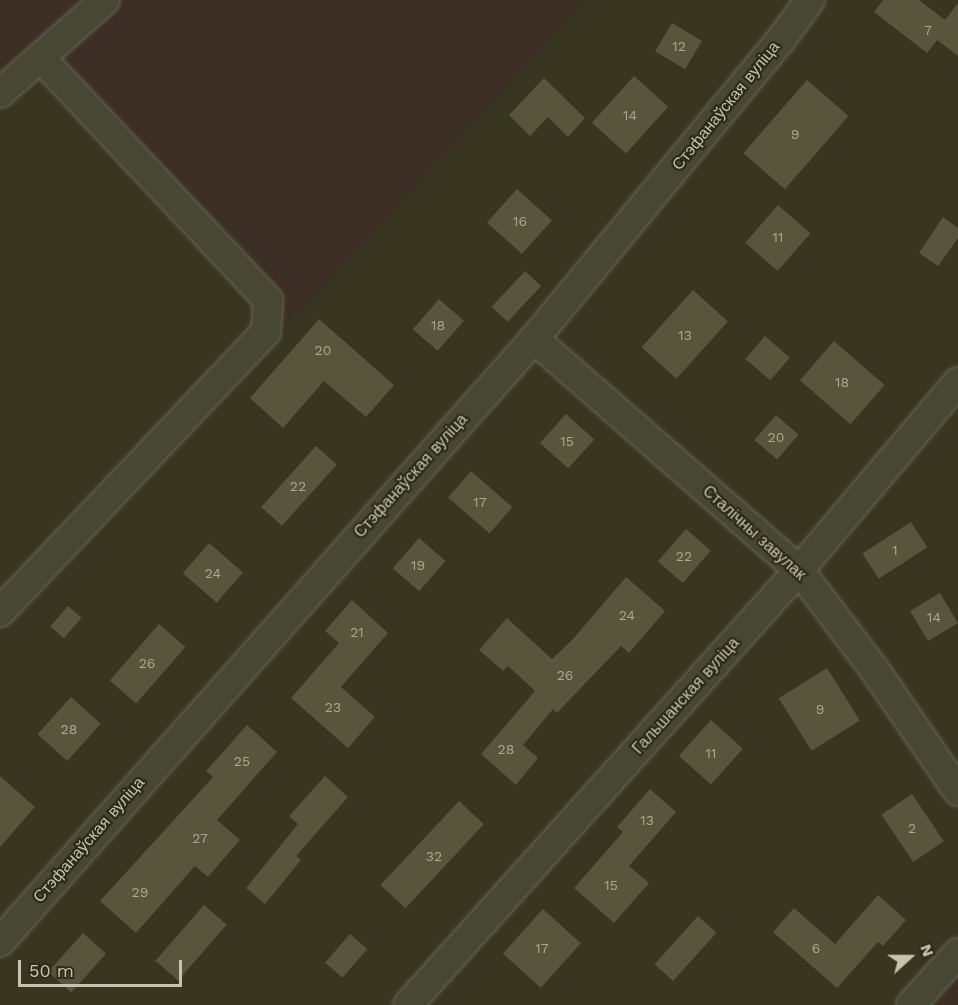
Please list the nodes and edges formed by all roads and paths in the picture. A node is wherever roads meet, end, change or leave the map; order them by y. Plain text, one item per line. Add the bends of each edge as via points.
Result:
1 (105, 0) edge
2 (810, 0) edge
3 (40, 57) junction
4 (0, 93) edge
5 (534, 339) junction
6 (958, 382) edge
7 (800, 570) junction
8 (0, 612) edge
9 (958, 791) edge
10 (0, 942) edge
11 (958, 953) edge
12 (408, 1005) edge
13 (910, 1005) edge

1 - 3 street
2 - 5 street, Стэфанаўская вуліца
3 - 4 street
3 - 8 street via 268,300 266,332
5 - 7 street, Сталічны завулак
5 - 10 street, Стэфанаўская вуліца
6 - 7 street, Гальшанская вуліца
7 - 9 street, Сталічны завулак
7 - 12 street, Гальшанская вуліца
11 - 13 street

